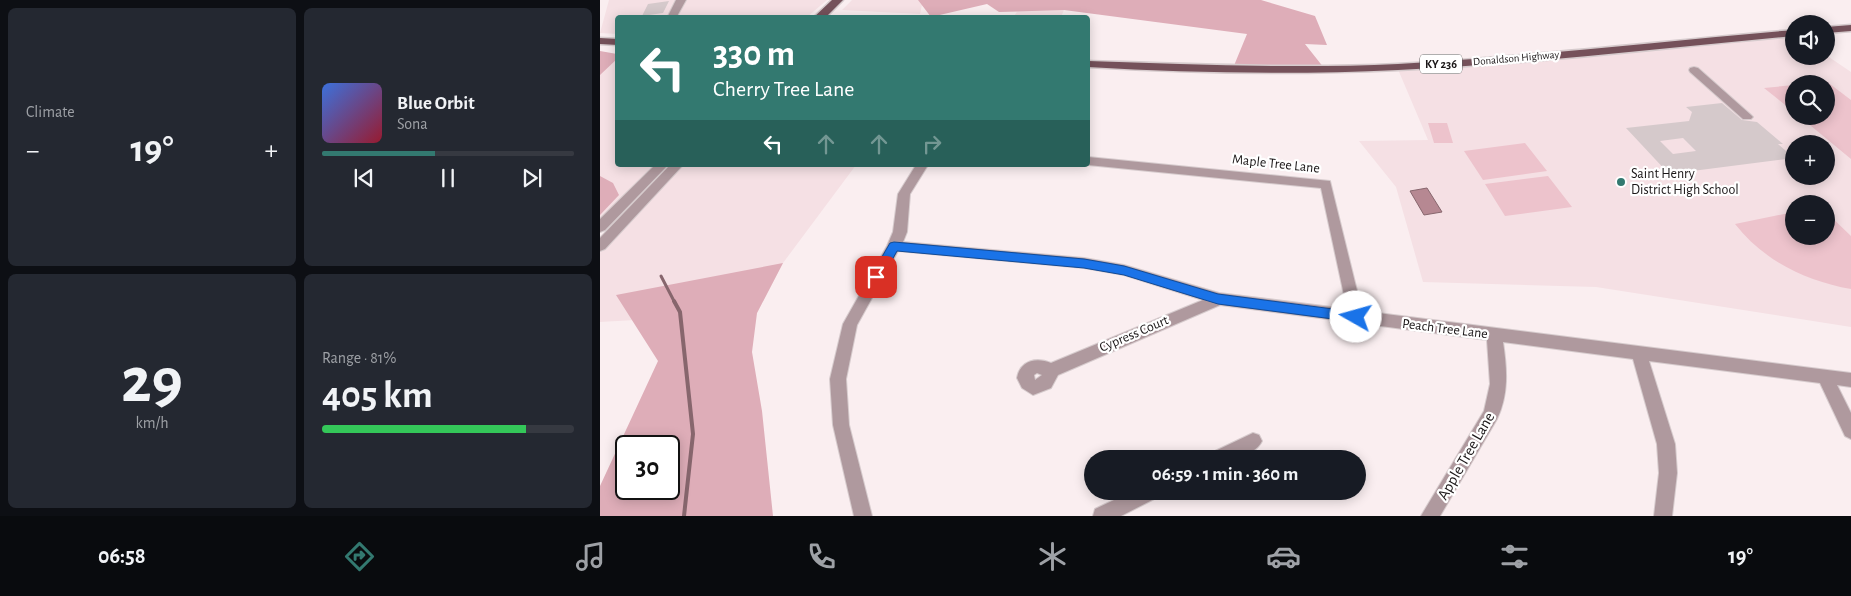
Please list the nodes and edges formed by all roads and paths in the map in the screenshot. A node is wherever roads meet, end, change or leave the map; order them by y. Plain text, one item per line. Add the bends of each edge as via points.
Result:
1 (681, 0) edge
2 (838, 0) edge
3 (672, 15) edge
4 (821, 15) edge
5 (1850, 28) edge
6 (1835, 29) edge
7 (1785, 34) edge
8 (600, 41) edge
9 (615, 42) edge
10 (1090, 64) edge
11 (1694, 70) dead end
12 (1747, 117) dead end
13 (1090, 161) edge
14 (660, 167) edge
15 (674, 167) edge
16 (921, 167) edge
17 (600, 227) edge
18 (600, 246) edge
19 (894, 246) junction
20 (1218, 299) junction
21 (1356, 317) junction
22 (1494, 335) junction
23 (1639, 353) junction
24 (1050, 371) dead end
25 (1824, 376) junction
26 (1851, 380) edge
27 (1851, 431) edge
28 (1253, 441) dead end
29 (1235, 450) edge
30 (1134, 500) edge
31 (863, 516) edge
32 (1102, 516) edge
33 (1430, 516) edge
34 (1663, 516) edge

1 - 3 street
2 - 4 main road
5 - 6 main road
7 - 10 main road, Donaldson Highway / KY 236 via 1389,67 1285,69
8 - 9 main road
11 - 12 street
13 - 21 street, Maple Tree Lane via 1326,184
14 - 17 street
15 - 18 street
16 - 19 street via 904,194 900,232
19 - 20 street, Peach Tree Lane via 1084,263 1124,270
19 - 31 street via 850,324 838,379 841,425
20 - 21 street, Peach Tree Lane
20 - 24 street, Cypress Court
21 - 22 street, Peach Tree Lane
22 - 23 street, Peach Tree Lane
22 - 33 street, Apple Tree Lane via 1499,378 1496,402
23 - 25 street, Peach Tree Lane
23 - 34 street via 1666,444 1668,473
25 - 26 street, Peach Tree Lane
25 - 27 street
28 - 29 street
30 - 32 street

